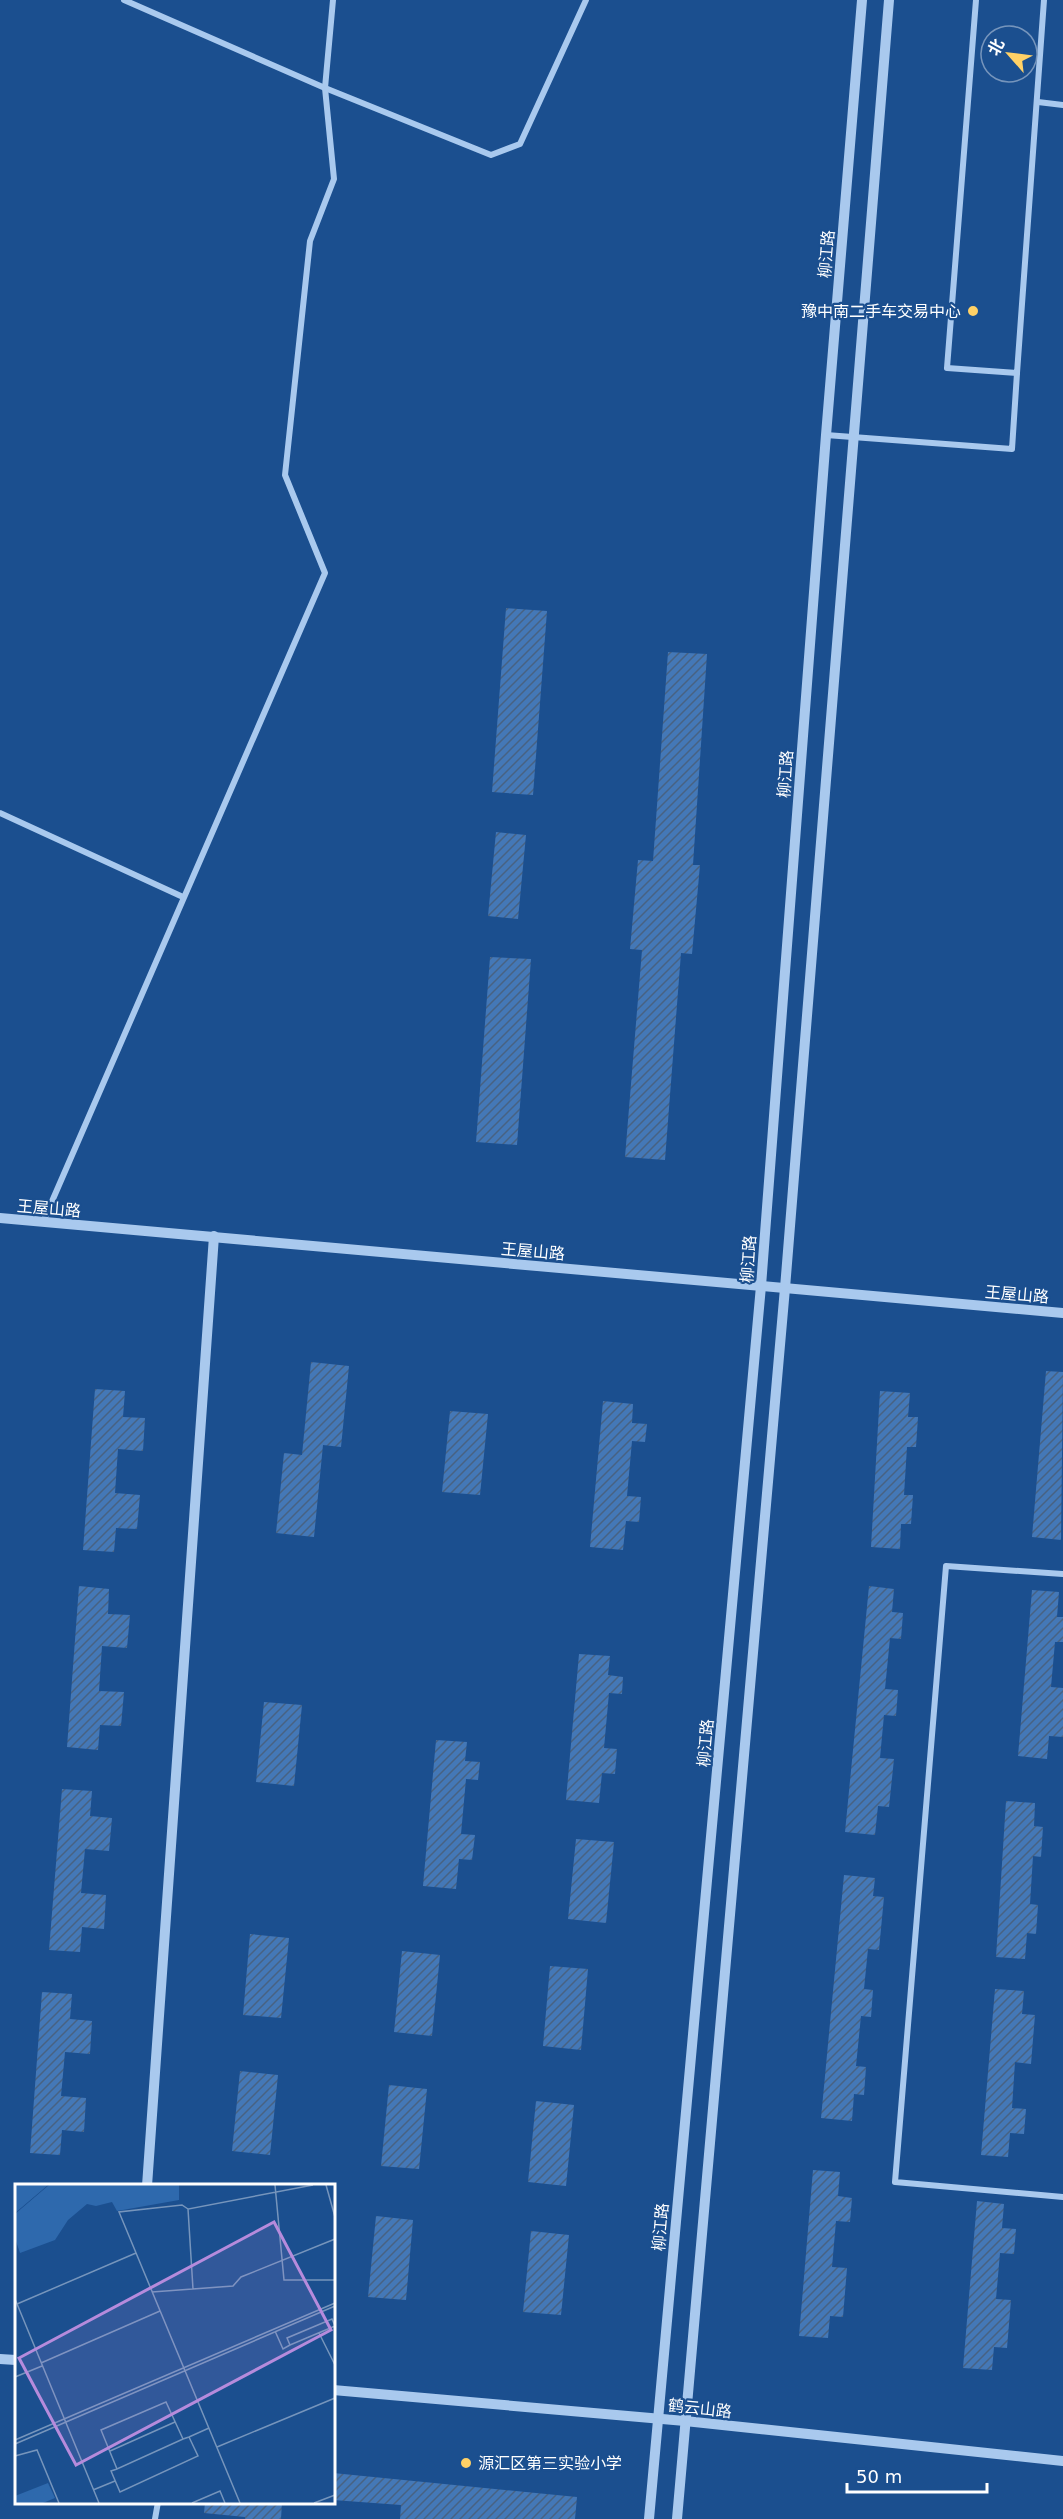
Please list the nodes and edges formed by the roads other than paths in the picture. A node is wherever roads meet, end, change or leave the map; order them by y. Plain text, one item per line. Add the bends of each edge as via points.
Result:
1 (124, 0) edge
2 (333, 0) edge
3 (586, 0) edge
4 (862, 0) edge
5 (888, 0) edge
6 (976, 0) edge
7 (1044, 0) edge
8 (325, 88) junction
9 (1038, 102) junction
10 (1063, 105) edge
11 (1017, 373) junction
12 (826, 435) junction
13 (853, 437) junction
14 (0, 813) edge
15 (183, 897) junction
16 (0, 1218) edge
17 (43, 1222) junction
18 (214, 1236) junction
19 (761, 1286) junction
20 (784, 1288) junction
21 (1063, 1313) edge
22 (1063, 1574) edge
23 (147, 2184) edge
24 (1063, 2198) edge
25 (0, 2359) edge
26 (15, 2360) edge
27 (334, 2391) edge
28 (658, 2419) junction
29 (685, 2421) junction
30 (1063, 2461) edge
31 (158, 2504) edge
32 (155, 2519) edge
33 (649, 2519) edge
34 (677, 2519) edge

1 - 8 street
2 - 8 street
3 - 8 street via 519,144 491,155
4 - 12 street, 柳江路
5 - 13 street
6 - 11 street via 947,368
7 - 9 street
8 - 15 street via 334,179 310,241 285,475 325,573
9 - 10 street
9 - 11 street
11 - 13 street via 1012,449
12 - 13 street
12 - 19 street, 柳江路
13 - 20 street
14 - 15 street
15 - 17 street
16 - 17 street, 王屋山路
17 - 18 street, 王屋山路
18 - 19 street, 王屋山路
18 - 23 street
19 - 20 street, 王屋山路
19 - 28 street, 柳江路
20 - 21 street, 王屋山路
20 - 29 street
22 - 24 street via 946,1566 896,2182
25 - 26 street
27 - 28 street, 鹤云山路
28 - 29 street, 鹤云山路
28 - 33 street, 柳江路
29 - 30 street, 鹤云山路
29 - 34 street
31 - 32 street

